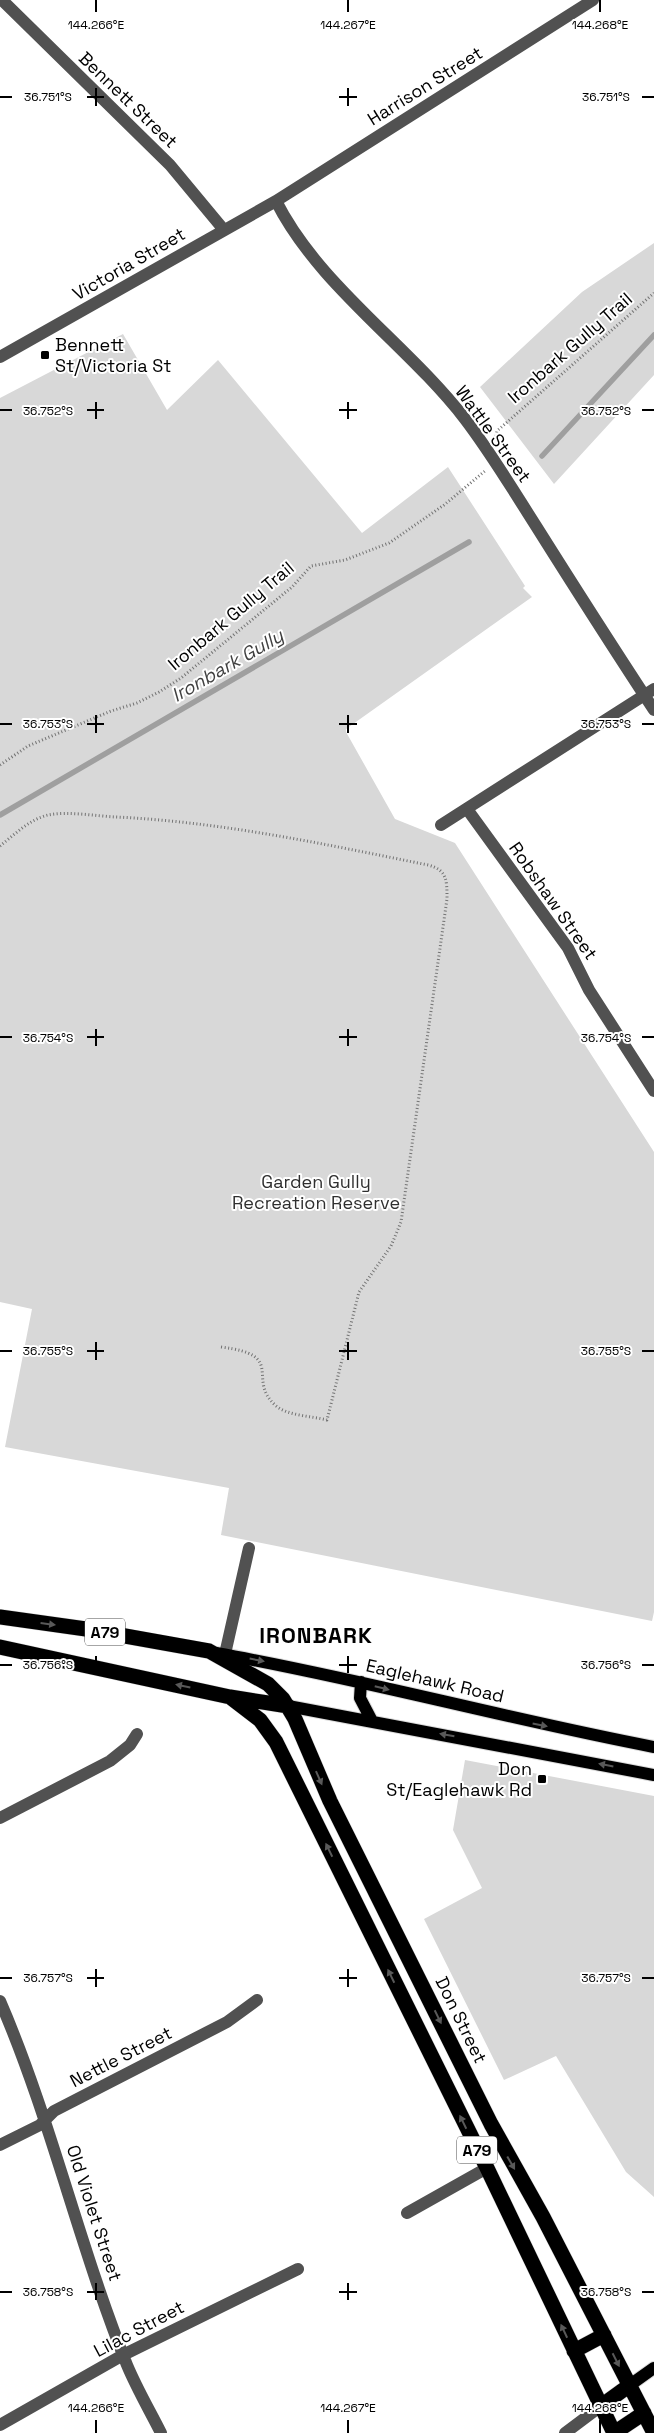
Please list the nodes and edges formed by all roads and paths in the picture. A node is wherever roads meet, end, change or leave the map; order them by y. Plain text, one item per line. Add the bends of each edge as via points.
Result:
1 (2, 0) edge
2 (593, 0) edge
3 (276, 201) junction
4 (224, 230) junction
5 (654, 293) edge
6 (0, 357) edge
7 (495, 461) junction
8 (649, 692) edge
9 (654, 710) edge
10 (0, 765) edge
11 (467, 809) junction
12 (441, 825) dead end
13 (0, 846) edge
14 (654, 1091) edge
15 (221, 1347) dead end
16 (249, 1548) dead end
17 (0, 1617) edge
18 (0, 1647) edge
19 (209, 1651) junction
20 (225, 1654) junction
21 (361, 1682) junction
22 (230, 1696) junction
23 (288, 1706) junction
24 (372, 1721) junction
25 (137, 1734) dead end
26 (654, 1747) edge
27 (654, 1775) edge
28 (0, 1818) edge
29 (257, 2000) dead end
30 (0, 2001) edge
31 (45, 2120) junction
32 (0, 2144) edge
33 (487, 2168) junction
34 (407, 2213) dead end
35 (298, 2269) dead end
36 (604, 2335) junction
37 (574, 2351) junction
38 (124, 2355) junction
39 (654, 2368) edge
40 (630, 2385) junction
41 (601, 2406) junction
42 (649, 2410) edge
43 (0, 2425) edge
44 (161, 2433) edge
45 (565, 2433) edge
46 (614, 2433) edge
47 (654, 2433) edge

1 - 4 street, Bennett Street via 170,166
2 - 3 street, Harrison Street
3 - 4 street, Victoria Street
3 - 7 street, Wattle Street via 287,223 312,256 439,388
4 - 6 street, Victoria Street
5 - 7 path, Ironbark Gully Trail via 497,431
7 - 8 street, Wattle Street
7 - 10 path, Ironbark Gully Trail via 456,496 389,543 346,560 311,566 292,587 181,678 159,692 28,746
8 - 9 street, Wattle Street
8 - 11 street
11 - 12 street
11 - 14 street, Robshaw Street via 568,948 589,990
13 - 15 path via 34,821 48,815 135,818 228,826 297,838 428,865 442,871 446,877 447,899 401,1222 391,1246 359,1292 327,1420 276,1406 270,1399 262,1366 254,1355
16 - 20 street
17 -> 19 highway, Eaglehawk Road / A79
22 -> 18 highway, A79
19 - 20 main road, Eaglehawk Road
19 - 23 highway, Don Street / A79 via 268,1684
20 -> 21 main road, Eaglehawk Road
21 - 24 main road via 360,1698
21 -> 26 main road, Eaglehawk Road via 529,1722
22 - 23 highway
33 -> 22 highway, A79 via 276,1742 260,1720
23 - 24 main road
23 -> 36 highway, Don Street / A79 via 330,1801 491,2124
27 -> 24 main road
25 - 28 street via 110,1761
29 - 31 street, Nettle Street via 227,2022 54,2111
30 - 31 street, Old Violet Street via 26,2062
31 - 32 street, Nettle Street
31 - 38 street, Old Violet Street
33 - 34 street
37 -> 33 highway, A79
35 - 38 street, Lilac Street
36 - 37 highway
36 -> 40 highway, Don Street / A79
37 - 41 highway, A79
38 - 43 street, Lilac Street
38 - 44 street, Old Violet Street
39 - 40 main road
40 - 41 highway
40 - 42 highway, Don Street / A79
41 - 45 street
41 - 46 highway, A79
42 - 46 highway
42 - 47 highway, Don Street / A79

